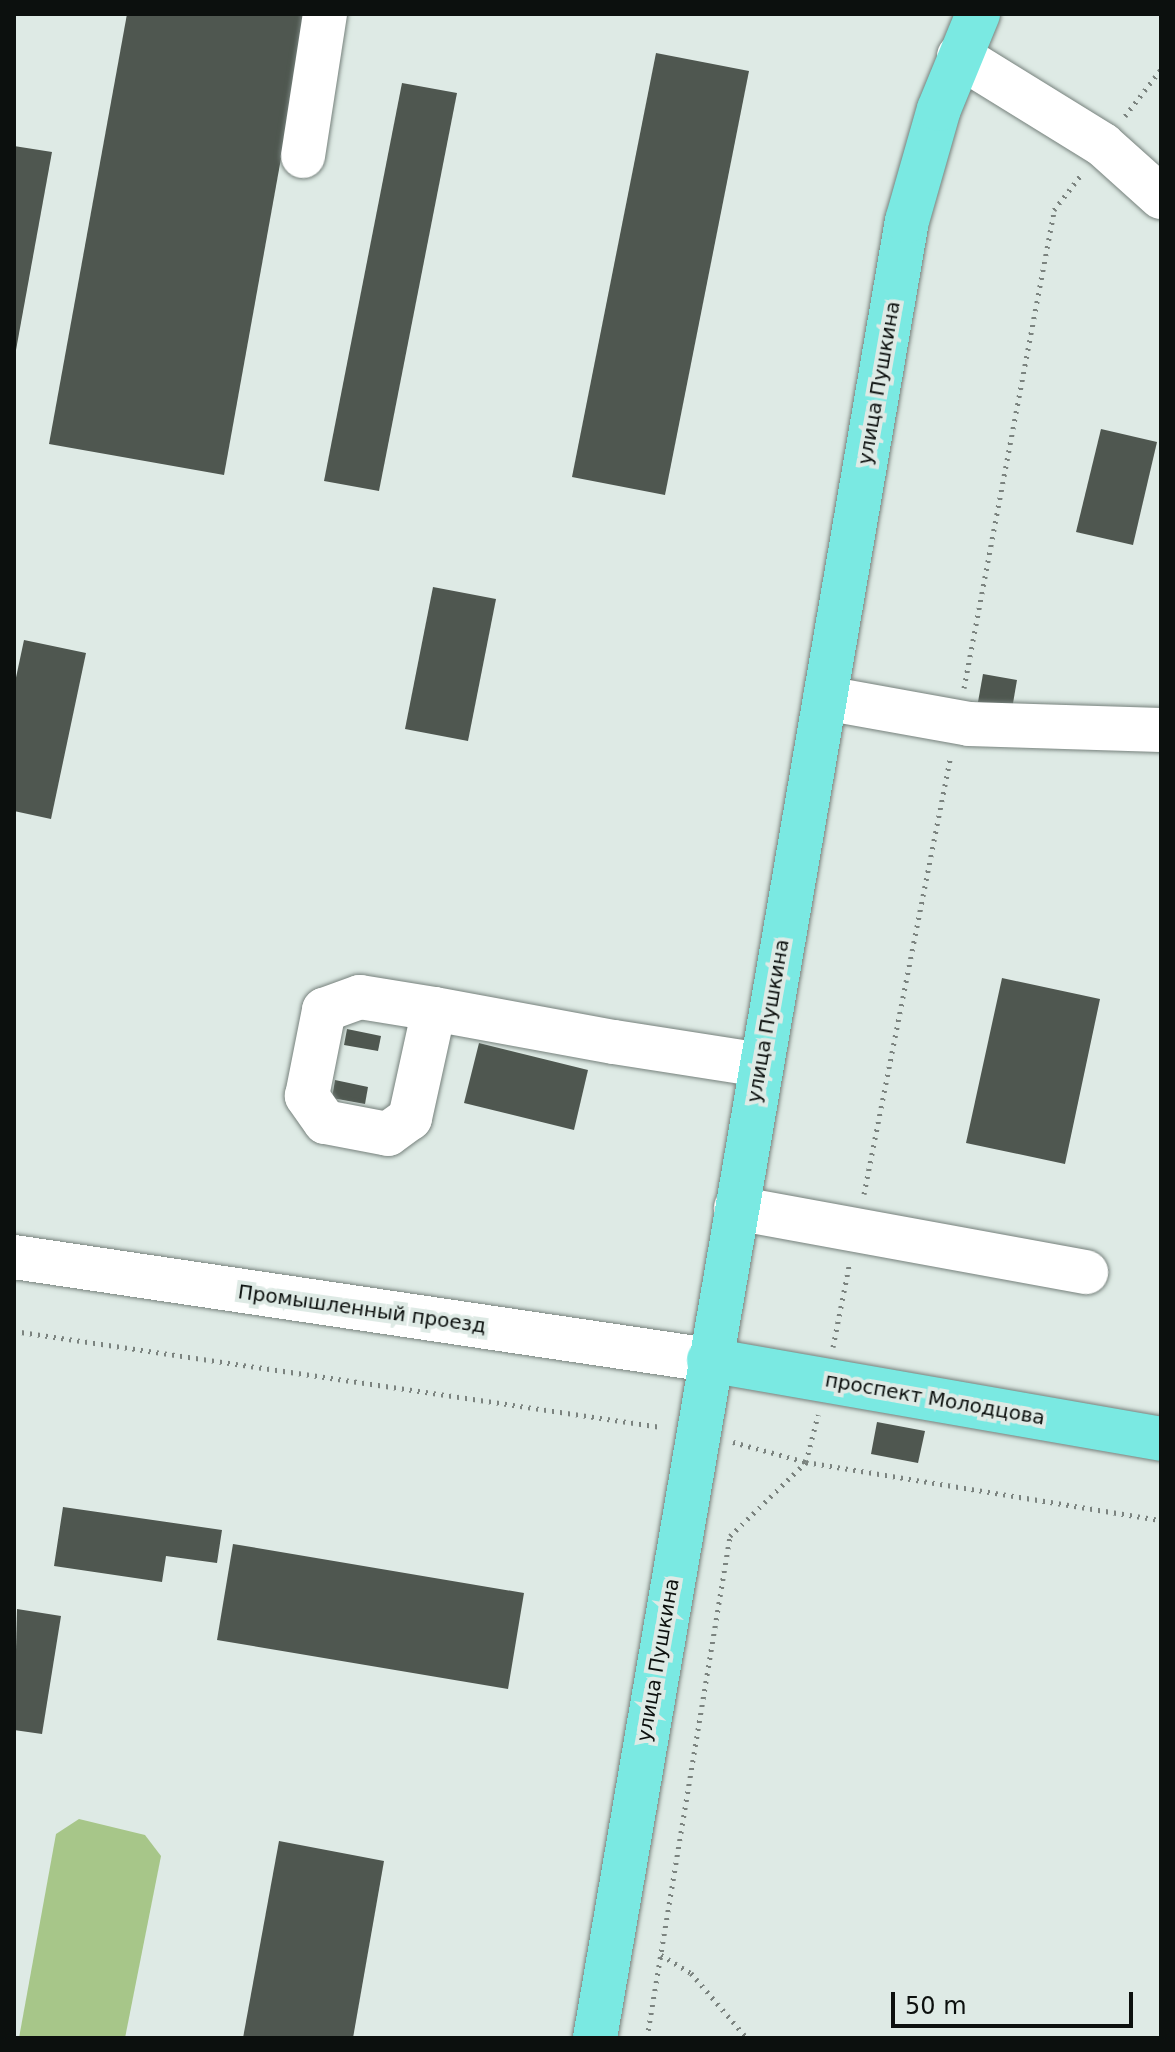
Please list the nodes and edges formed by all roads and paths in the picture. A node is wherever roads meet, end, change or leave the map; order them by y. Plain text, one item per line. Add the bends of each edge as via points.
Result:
1 (325, 14) edge
2 (969, 26) edge
3 (1161, 69) edge
4 (1103, 145) junction
5 (303, 156) dead end
6 (1161, 197) edge
7 (825, 698) junction
8 (958, 720) junction
9 (1161, 730) edge
10 (434, 1009) dead end
11 (761, 1065) junction
12 (736, 1208) junction
13 (857, 1230) junction
14 (14, 1257) edge
15 (1086, 1272) dead end
16 (14, 1331) edge
17 (709, 1360) junction
18 (827, 1381) junction
19 (697, 1432) junction
20 (1161, 1439) edge
21 (806, 1462) junction
22 (1161, 1520) edge
23 (661, 1955) junction
24 (595, 2038) edge
25 (647, 2038) edge
26 (747, 2038) edge

1 - 5 street
2 - 4 street
2 - 7 main road, улица Пушкина via 907,221
3 - 4 path
4 - 6 street
4 - 8 path via 1054,210
7 - 8 street
7 - 11 main road, улица Пушкина
8 - 9 street
8 - 13 path
10 - 11 street
11 - 12 main road, улица Пушкина
12 - 13 street
12 - 17 main road, улица Пушкина
13 - 15 street
13 - 18 path
14 - 17 street, Промышленный проезд
16 - 19 path
17 - 18 main road, проспект Молодцова
17 - 19 main road, улица Пушкина
18 - 20 main road, проспект Молодцова
18 - 21 path
19 - 21 path
19 - 24 main road, улица Пушкина
21 - 22 path
21 - 23 path via 730,1536
23 - 25 path
23 - 26 path via 691,1973

